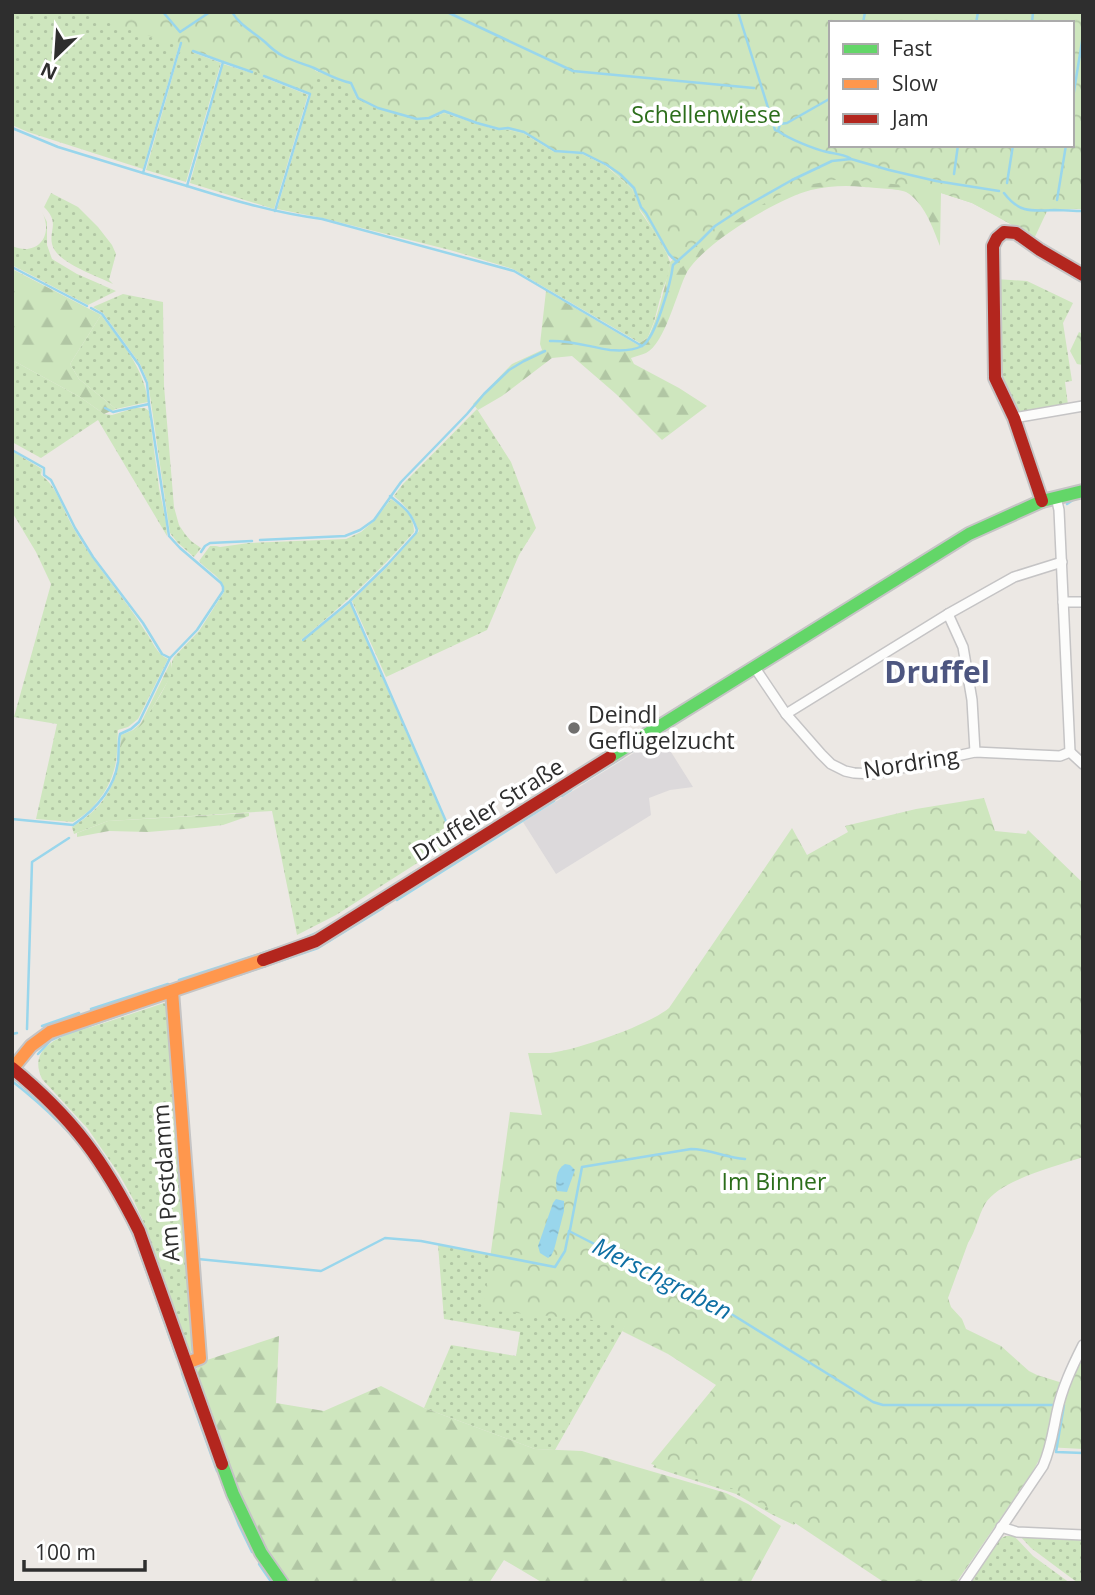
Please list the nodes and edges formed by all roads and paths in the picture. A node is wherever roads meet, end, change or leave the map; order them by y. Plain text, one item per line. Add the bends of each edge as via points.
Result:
1 (1083, 275) edge
2 (1083, 406) edge
3 (1014, 418) junction
4 (1083, 491) edge
5 (1056, 497) junction
6 (1042, 501) junction
7 (1062, 562) junction
8 (1063, 602) junction
9 (1083, 602) edge
10 (948, 614) junction
11 (755, 668) junction
12 (786, 714) junction
13 (975, 752) junction
14 (1070, 752) junction
15 (1083, 764) edge
16 (172, 990) junction
17 (13, 1068) edge
18 (1083, 1345) edge
19 (187, 1363) junction
20 (1001, 1527) junction
21 (1083, 1535) edge
22 (282, 1583) edge
23 (964, 1583) edge

1 - 3 street via 1016,233 1004,232 993,246 995,378
2 - 3 street
3 - 6 street
4 - 5 street, Druffeler Straße
5 - 6 street, Druffeler Straße
5 - 7 street
6 - 11 street, Druffeler Straße via 969,534
7 - 8 street
7 - 10 street via 1014,577
8 - 9 street
8 - 14 street
10 - 12 street
10 - 13 street, Nordring via 963,647
11 - 12 street, Nordring
11 - 16 street, Druffeler Straße via 316,941
12 - 13 street, Nordring via 831,764 854,773 874,774
13 - 14 street, Nordring via 1060,756
14 - 15 street
16 - 17 street, Druffeler Straße via 50,1032
16 - 19 street, Am Postdamm via 200,1358
17 - 19 street, Am Postdamm via 82,1134 112,1178 139,1231
18 - 20 street via 1067,1377 1043,1466
19 - 22 street, Am Postdamm via 233,1494 261,1553
20 - 21 street
20 - 23 street

